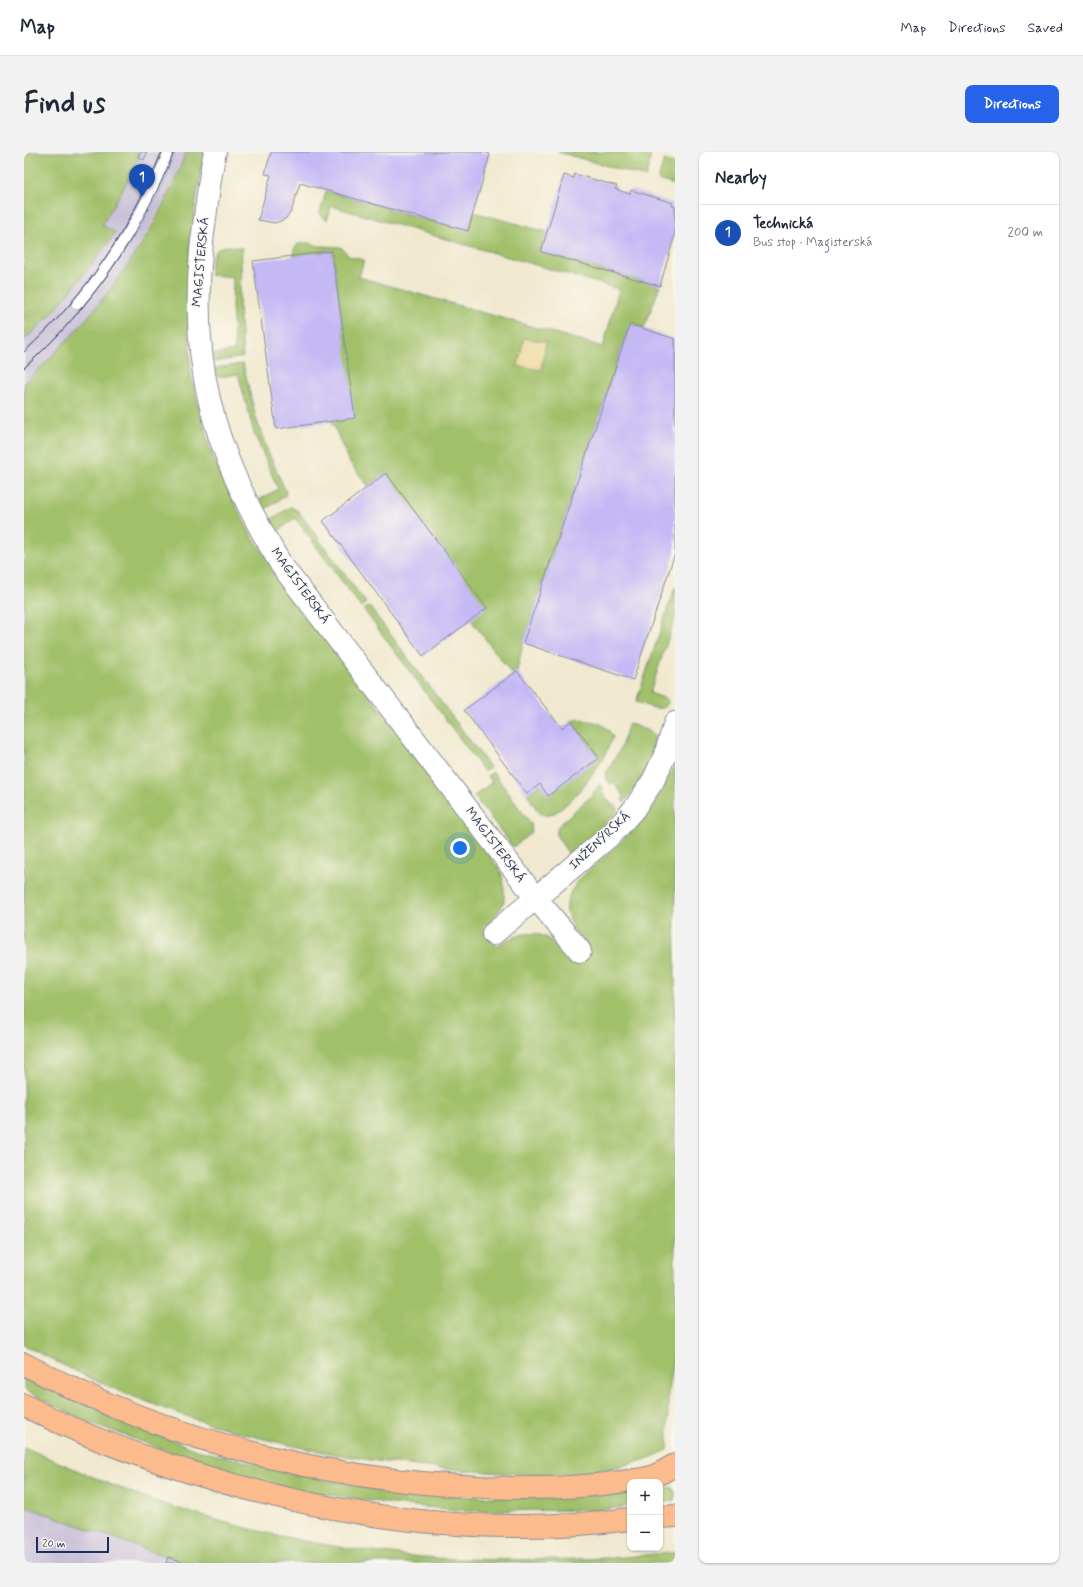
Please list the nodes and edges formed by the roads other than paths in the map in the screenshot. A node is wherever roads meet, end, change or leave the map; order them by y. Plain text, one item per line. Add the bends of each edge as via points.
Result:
1 (169, 152) edge
2 (215, 152) edge
3 (78, 304) dead end
4 (674, 727) edge
5 (535, 898) junction
6 (493, 934) dead end
7 (580, 951) dead end
8 (24, 1364) edge
9 (24, 1405) edge
10 (675, 1465) edge
11 (663, 1516) edge
12 (675, 1516) edge
13 (627, 1519) edge

1 - 3 lane via 150,197 134,225 112,260
2 - 5 street, MAGISTERSKÁ via 197,279 198,332 209,404 232,471 257,524 282,566
4 - 5 street, INŽENÝRSKÁ via 653,781 634,809 613,833
5 - 6 street, INŽENÝRSKÁ
5 - 7 street, MAGISTERSKÁ
8 - 10 main road via 120,1409 182,1432 240,1450 306,1466 375,1478 444,1485 551,1488 599,1486 653,1477
9 - 13 main road via 117,1447 230,1484 296,1501 420,1521 490,1526 557,1525
11 - 12 main road

